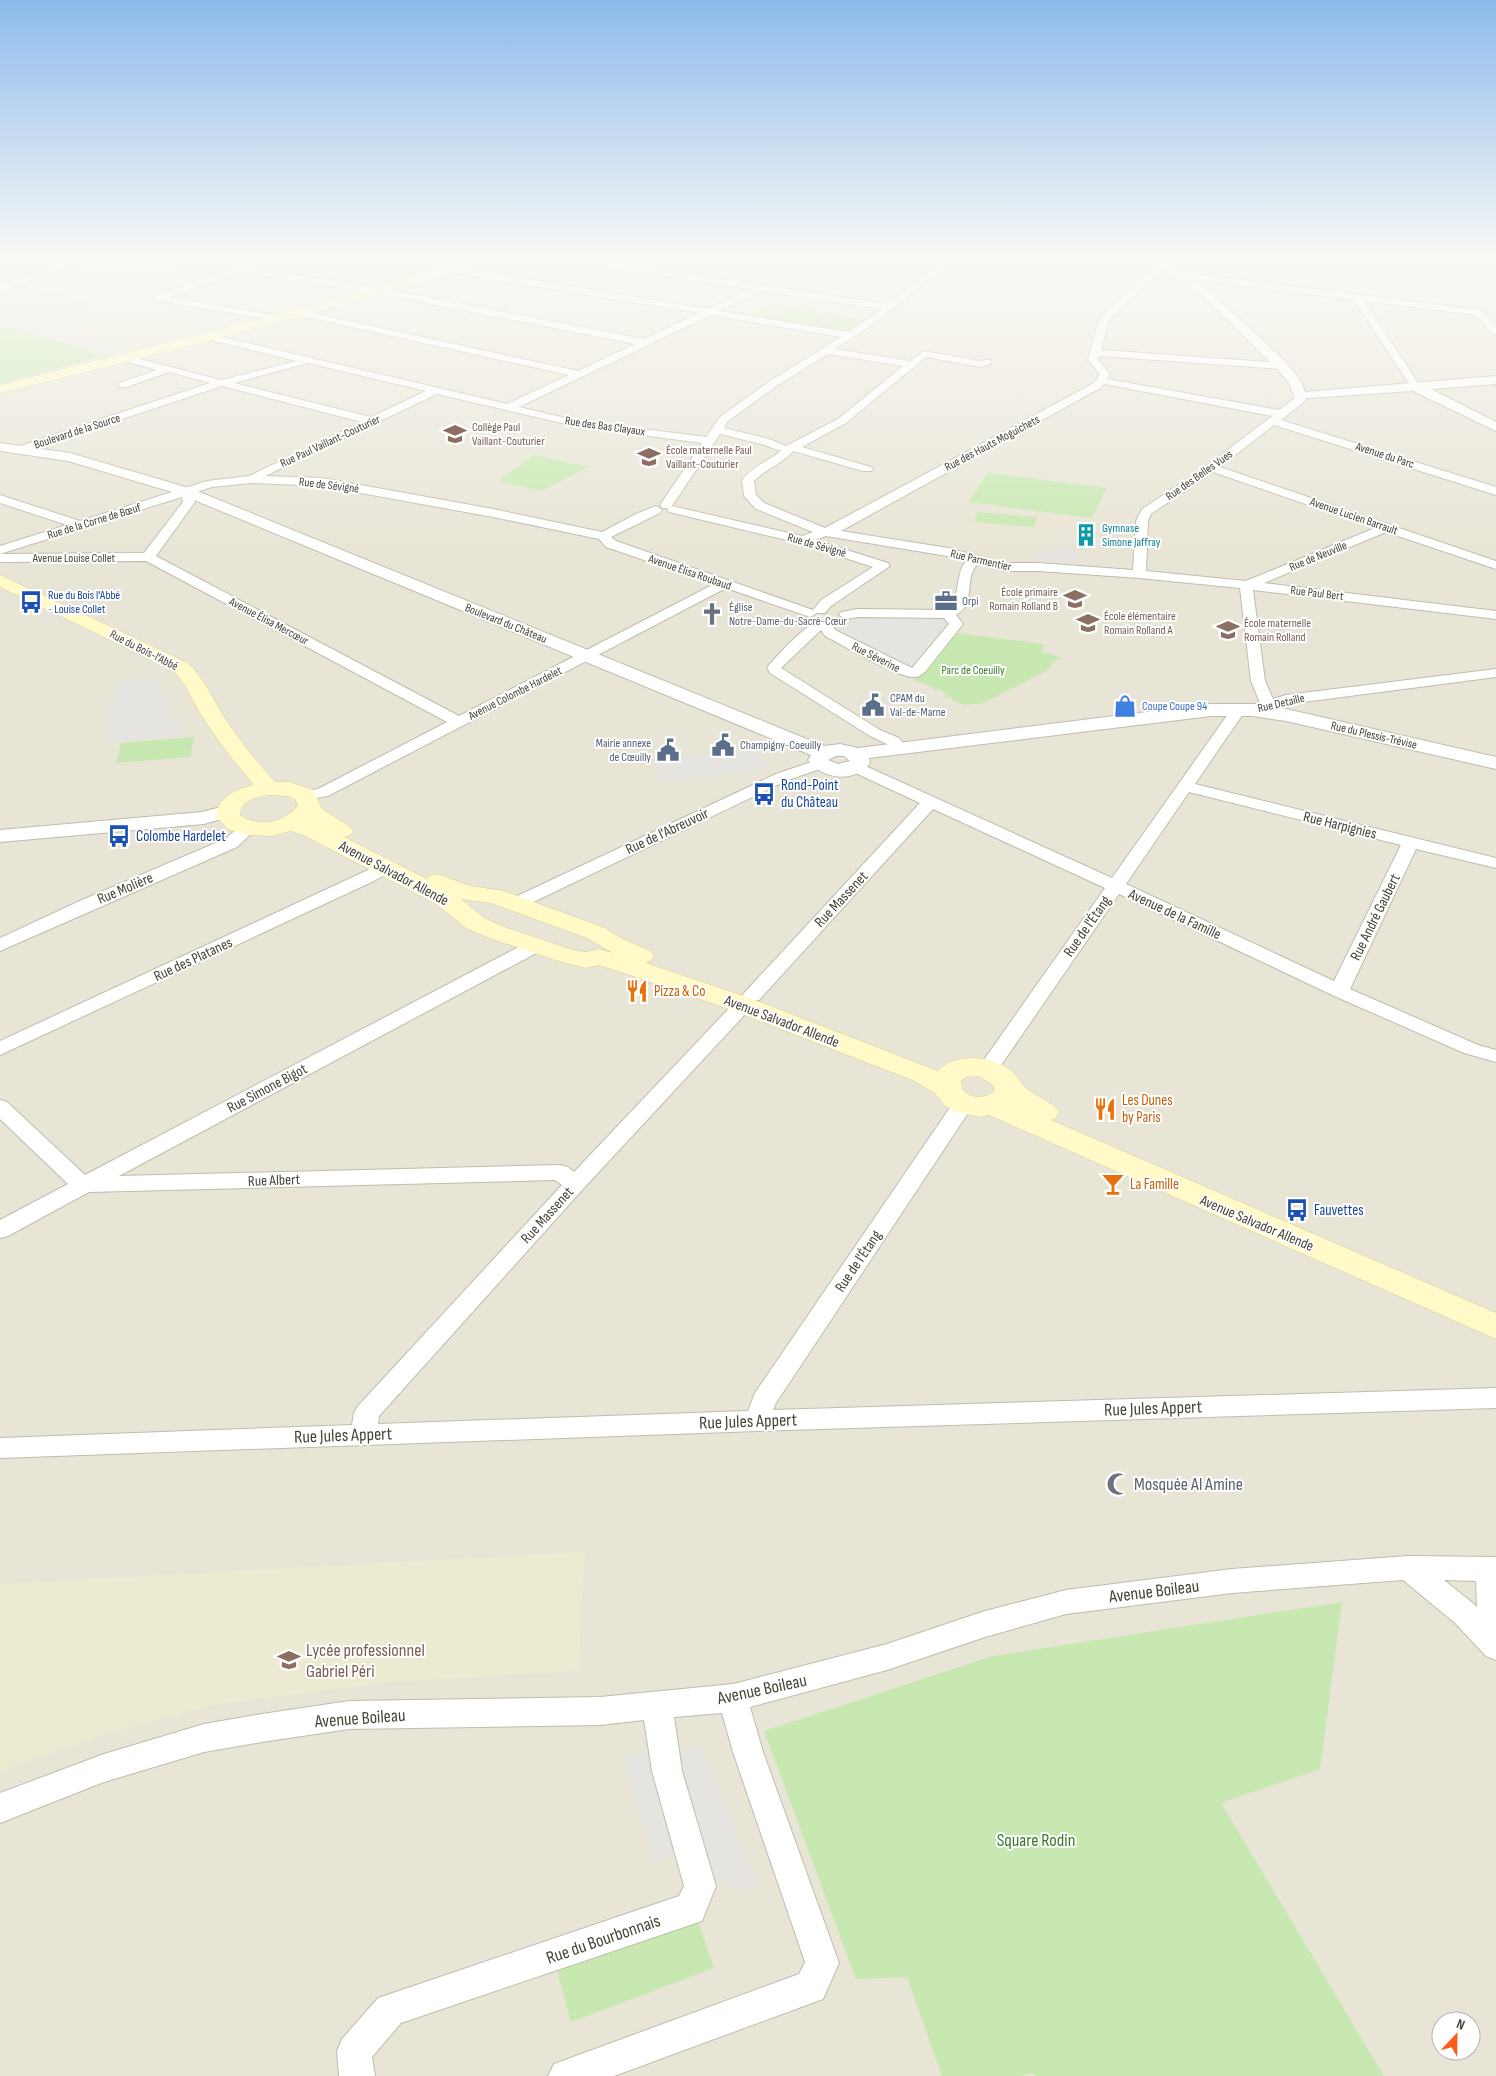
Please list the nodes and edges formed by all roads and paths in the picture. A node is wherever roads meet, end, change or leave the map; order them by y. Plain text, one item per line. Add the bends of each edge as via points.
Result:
1 (120, 359) edge
2 (127, 359) edge
3 (298, 359) edge
4 (510, 359) edge
5 (613, 359) edge
6 (811, 359) edge
7 (897, 359) edge
8 (918, 359) edge
9 (952, 359) edge
10 (1094, 359) edge
11 (1179, 359) edge
12 (1275, 359) edge
13 (1398, 359) edge
14 (306, 361) junction
15 (915, 361) junction
16 (986, 361) dead end
17 (1282, 366) junction
18 (166, 370) junction
19 (580, 374) junction
20 (1496, 380) edge
21 (1102, 381) junction
22 (220, 383) junction
23 (123, 385) dead end
24 (1416, 387) junction
25 (0, 389) edge
26 (435, 391) junction
27 (1301, 398) junction
28 (508, 408) junction
29 (1278, 418) junction
30 (372, 422) junction
31 (1496, 427) edge
32 (718, 430) junction
33 (710, 440) junction
34 (0, 448) edge
35 (22, 449) junction
36 (790, 449) junction
37 (1212, 468) junction
38 (867, 469) dead end
39 (252, 479) junction
40 (1496, 491) edge
41 (187, 492) junction
42 (0, 499) edge
43 (665, 508) junction
44 (80, 525) junction
45 (1387, 527) junction
46 (824, 532) junction
47 (603, 536) junction
48 (803, 540) junction
49 (0, 550) edge
50 (148, 557) junction
51 (0, 558) edge
52 (976, 560) junction
53 (1496, 565) edge
54 (1139, 574) junction
55 (0, 580) edge
56 (724, 584) junction
57 (1249, 585) junction
58 (948, 614) junction
59 (1496, 615) edge
60 (818, 619) junction
61 (586, 656) junction
62 (1496, 673) edge
63 (1253, 708) junction
64 (459, 722) junction
65 (900, 748) junction
66 (822, 758) junction
67 (856, 761) junction
68 (1496, 763) edge
69 (1184, 786) junction
70 (269, 788) junction
71 (307, 800) junction
72 (930, 802) junction
73 (228, 811) junction
74 (290, 823) junction
75 (249, 828) junction
76 (0, 836) edge
77 (1411, 842) junction
78 (1496, 863) edge
79 (385, 867) junction
80 (1115, 886) junction
81 (466, 902) junction
82 (516, 903) junction
83 (0, 945) edge
84 (535, 946) junction
85 (605, 950) junction
86 (1339, 991) junction
87 (747, 1000) junction
88 (0, 1049) edge
89 (1496, 1056) edge
90 (988, 1068) joint
91 (973, 1092) junction
92 (0, 1107) edge
93 (575, 1184) junction
94 (82, 1185) junction
95 (0, 1230) edge
96 (1496, 1307) edge
97 (1496, 1327) edge
98 (1496, 1398) edge
99 (758, 1420) junction
100 (364, 1434) junction
101 (0, 1448) edge
102 (1408, 1568) junction
103 (1493, 1569) edge
104 (1496, 1620) edge
105 (1496, 1647) edge
106 (733, 1698) junction
107 (657, 1705) junction
108 (0, 1808) edge
109 (357, 2076) edge
110 (566, 2076) edge

1 - 25 main road
2 - 18 street
3 - 14 street, Rue des Bas Clayaux
4 - 19 street
5 - 19 street
6 - 32 street via 724,419
7 - 15 street
8 - 15 street
9 - 16 street via 981,364
10 - 21 street via 1105,374
11 - 17 street
12 - 17 street
13 - 24 street
14 - 22 street, Boulevard de la Source
14 - 26 street, Rue des Bas Clayaux
15 - 36 street via 842,421
17 - 27 street
18 - 22 street
18 - 23 street
19 - 28 street
20 - 24 street
21 - 29 street, Avenue du Parc
21 - 46 street, Rue des Hauts Moguichets via 837,528
22 - 30 street
22 - 35 street, Boulevard de la Source
24 - 27 street
24 - 31 street
26 - 28 street, Rue des Bas Clayaux
26 - 30 street, Rue Paul Vaillant-Couturier
27 - 29 street, Rue des Belles Vues
28 - 33 street, Rue des Bas Clayaux via 574,423
29 - 37 street, Rue des Belles Vues
29 - 40 street, Avenue du Parc
30 - 39 street, Rue Paul Vaillant-Couturier
32 - 33 street
32 - 36 street
33 - 43 street
34 - 35 street
35 - 41 street via 70,457
36 - 38 street
36 - 46 street, Rue Parmentier via 748,480 750,496 760,506
37 - 45 street, Avenue Lucien Barrault
37 - 54 street, Rue des Belles Vues via 1146,512 1142,521
39 - 41 street, Rue de Sévigné via 211,484
39 - 47 street, Rue de Sévigné via 330,484
41 - 44 street, Rue de la Corne de Bœuf
41 - 50 street via 190,502
41 - 61 street, Boulevard du Château
42 - 44 street
43 - 47 street via 645,513
43 - 48 street, Rue de Sévigné
44 - 49 street, Rue de la Corne de Bœuf
45 - 53 street, Avenue Lucien Barrault
45 - 57 street, Rue de Neuville
46 - 48 street, Rue des Hauts Moguichets
46 - 52 street, Rue Parmentier via 948,552
47 - 56 street, Avenue Élisa Roubaud via 611,544
48 - 60 street, Rue de Sévigné via 884,566 826,603
50 - 51 street, Avenue Louise Collet
50 - 64 street, Avenue Élisa Mercœur
52 - 54 street, Rue Parmentier via 1012,568
52 - 58 street via 967,568 960,606
54 - 57 street, Rue Paul Bert
55 - 70 main road, Rue du Bois-l'Abbé via 184,670 239,754
56 - 60 street, Avenue Élisa Roubaud
56 - 61 street, Avenue Colombe Hardelet
57 - 59 street, Rue Paul Bert
57 - 63 street via 1246,590 1258,681
58 - 60 street via 858,613 846,616 833,611
58 - 60 street, Rue Séverine via 956,624 914,673 830,633
60 - 65 street via 777,663 775,670 875,733 894,741
61 - 64 street, Avenue Colombe Hardelet
61 - 66 street, Boulevard du Château
62 - 63 street, Rue Detaille via 1286,700
63 - 65 street, Rue Detaille via 1211,710
63 - 68 street, Rue du Plessis-Trévise
63 - 69 street, Rue de l'Étang
64 - 71 street, Avenue Colombe Hardelet
65 - 67 street, Rue Detaille
66 - 67 street via 825,768 841,770
66 - 82 street, Rue de l'Abreuvoir
67 - 72 street, Avenue de la Famille
69 - 77 street, Rue Harpignies
69 - 80 street, Rue de l'Étang
70 - 71 main road via 290,789
70 - 73 main road via 236,799
71 - 74 main road via 307,811
71 - 81 main road, Avenue Salvador Allende via 312,813 327,824 458,891
72 - 80 street, Avenue de la Famille
72 - 87 street, Rue Massenet
73 - 75 main road via 232,822
73 - 76 street via 204,818
74 - 75 main road
74 - 79 main road, Avenue Salvador Allende
75 - 83 street, Rue Molière via 231,843
77 - 78 street, Rue Harpignies
77 - 86 street, Rue André Gaubert
79 - 81 main road, Avenue Salvador Allende
79 - 88 street, Rue des Platanes
80 - 86 street, Avenue de la Famille
80 - 90 street, Rue de l'Étang
81 - 82 main road, Avenue Salvador Allende via 495,896
81 - 84 main road, Avenue Salvador Allende via 464,915 475,923
82 - 85 main road, Avenue Salvador Allende via 608,939
84 - 85 main road, Avenue Salvador Allende via 586,960
84 - 94 street, Rue Simone Bigot
85 - 87 main road, Avenue Salvador Allende
86 - 89 street, Avenue de la Famille via 1471,1049
87 - 91 main road, Avenue Salvador Allende via 922,1074
87 - 93 street, Rue Massenet
90 - 91 main road, Avenue Salvador Allende via 1004,1078
91 - 96 main road, Avenue Salvador Allende via 1031,1106
91 - 97 main road, Avenue Salvador Allende
91 - 99 street, Rue de l'Étang via 764,1400
92 - 94 street
93 - 94 street, Rue Albert via 560,1172
93 - 100 street, Rue Massenet via 368,1412
94 - 95 street, Rue Simone Bigot
98 - 99 street, Rue Jules Appert
99 - 100 street, Rue Jules Appert
100 - 101 street, Rue Jules Appert
102 - 103 street, Avenue Boileau
102 - 105 street via 1465,1614
102 - 106 street, Avenue Boileau via 1232,1581 1066,1602 985,1624 887,1657
103 - 104 street via 1491,1608
106 - 107 street, Avenue Boileau
106 - 110 street via 748,1752 822,1963 811,1987
107 - 108 street, Avenue Boileau via 600,1711 349,1715 262,1728 204,1738 104,1768
107 - 109 street, Rue du Bourbonnais via 667,1772 700,1886 690,1909 390,2010 354,2051

